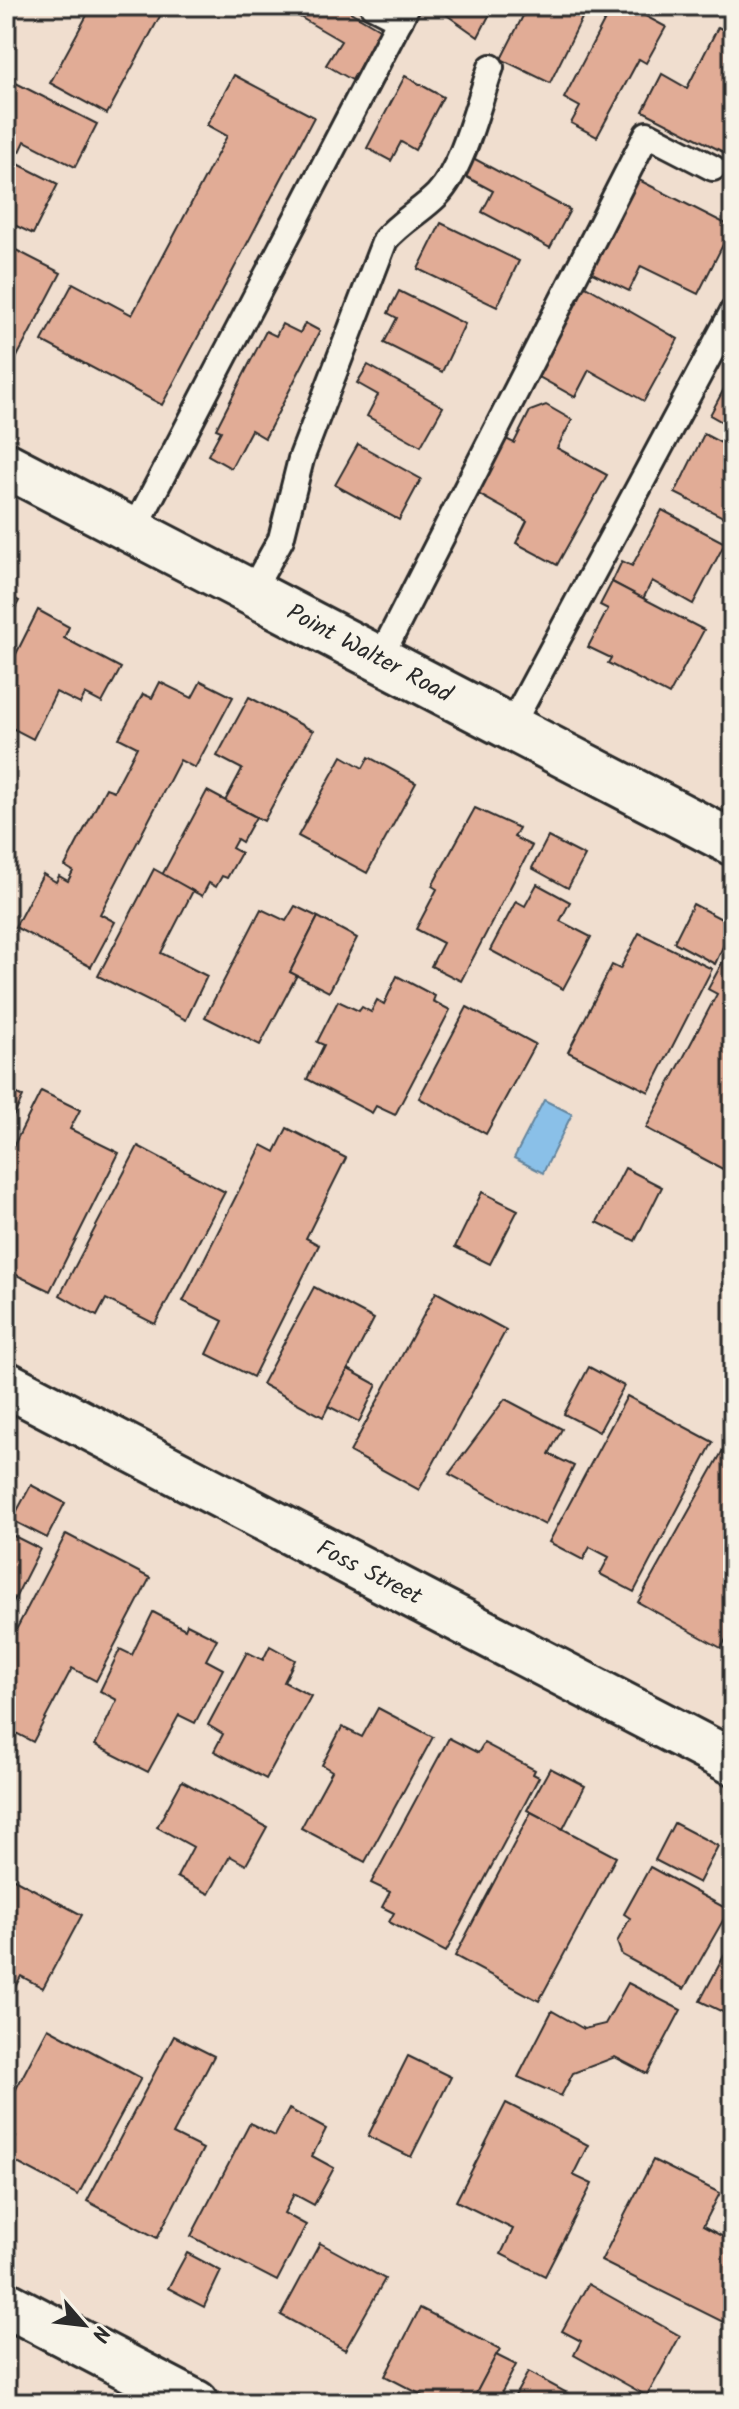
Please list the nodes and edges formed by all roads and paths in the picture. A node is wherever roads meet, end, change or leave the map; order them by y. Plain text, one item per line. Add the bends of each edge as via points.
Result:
1 (373, 6) edge
2 (404, 13) edge
3 (491, 67) dead end
4 (713, 168) dead end
5 (733, 311) edge
6 (6, 465) edge
7 (133, 532) junction
8 (251, 593) junction
9 (379, 660) junction
10 (510, 728) junction
11 (733, 843) edge
12 (6, 1384) edge
13 (733, 1762) edge
14 (6, 2304) edge
15 (196, 2403) edge

1 - 2 lane
2 - 7 lane
3 - 8 lane via 459,157 439,193 385,240 301,459 281,539
4 - 9 lane via 647,134
5 - 10 lane
6 - 7 street, Point Walter Road
7 - 8 street, Point Walter Road
8 - 9 street, Point Walter Road
9 - 10 street, Point Walter Road
10 - 11 street, Point Walter Road
12 - 13 street, Foss Street
14 - 15 street

